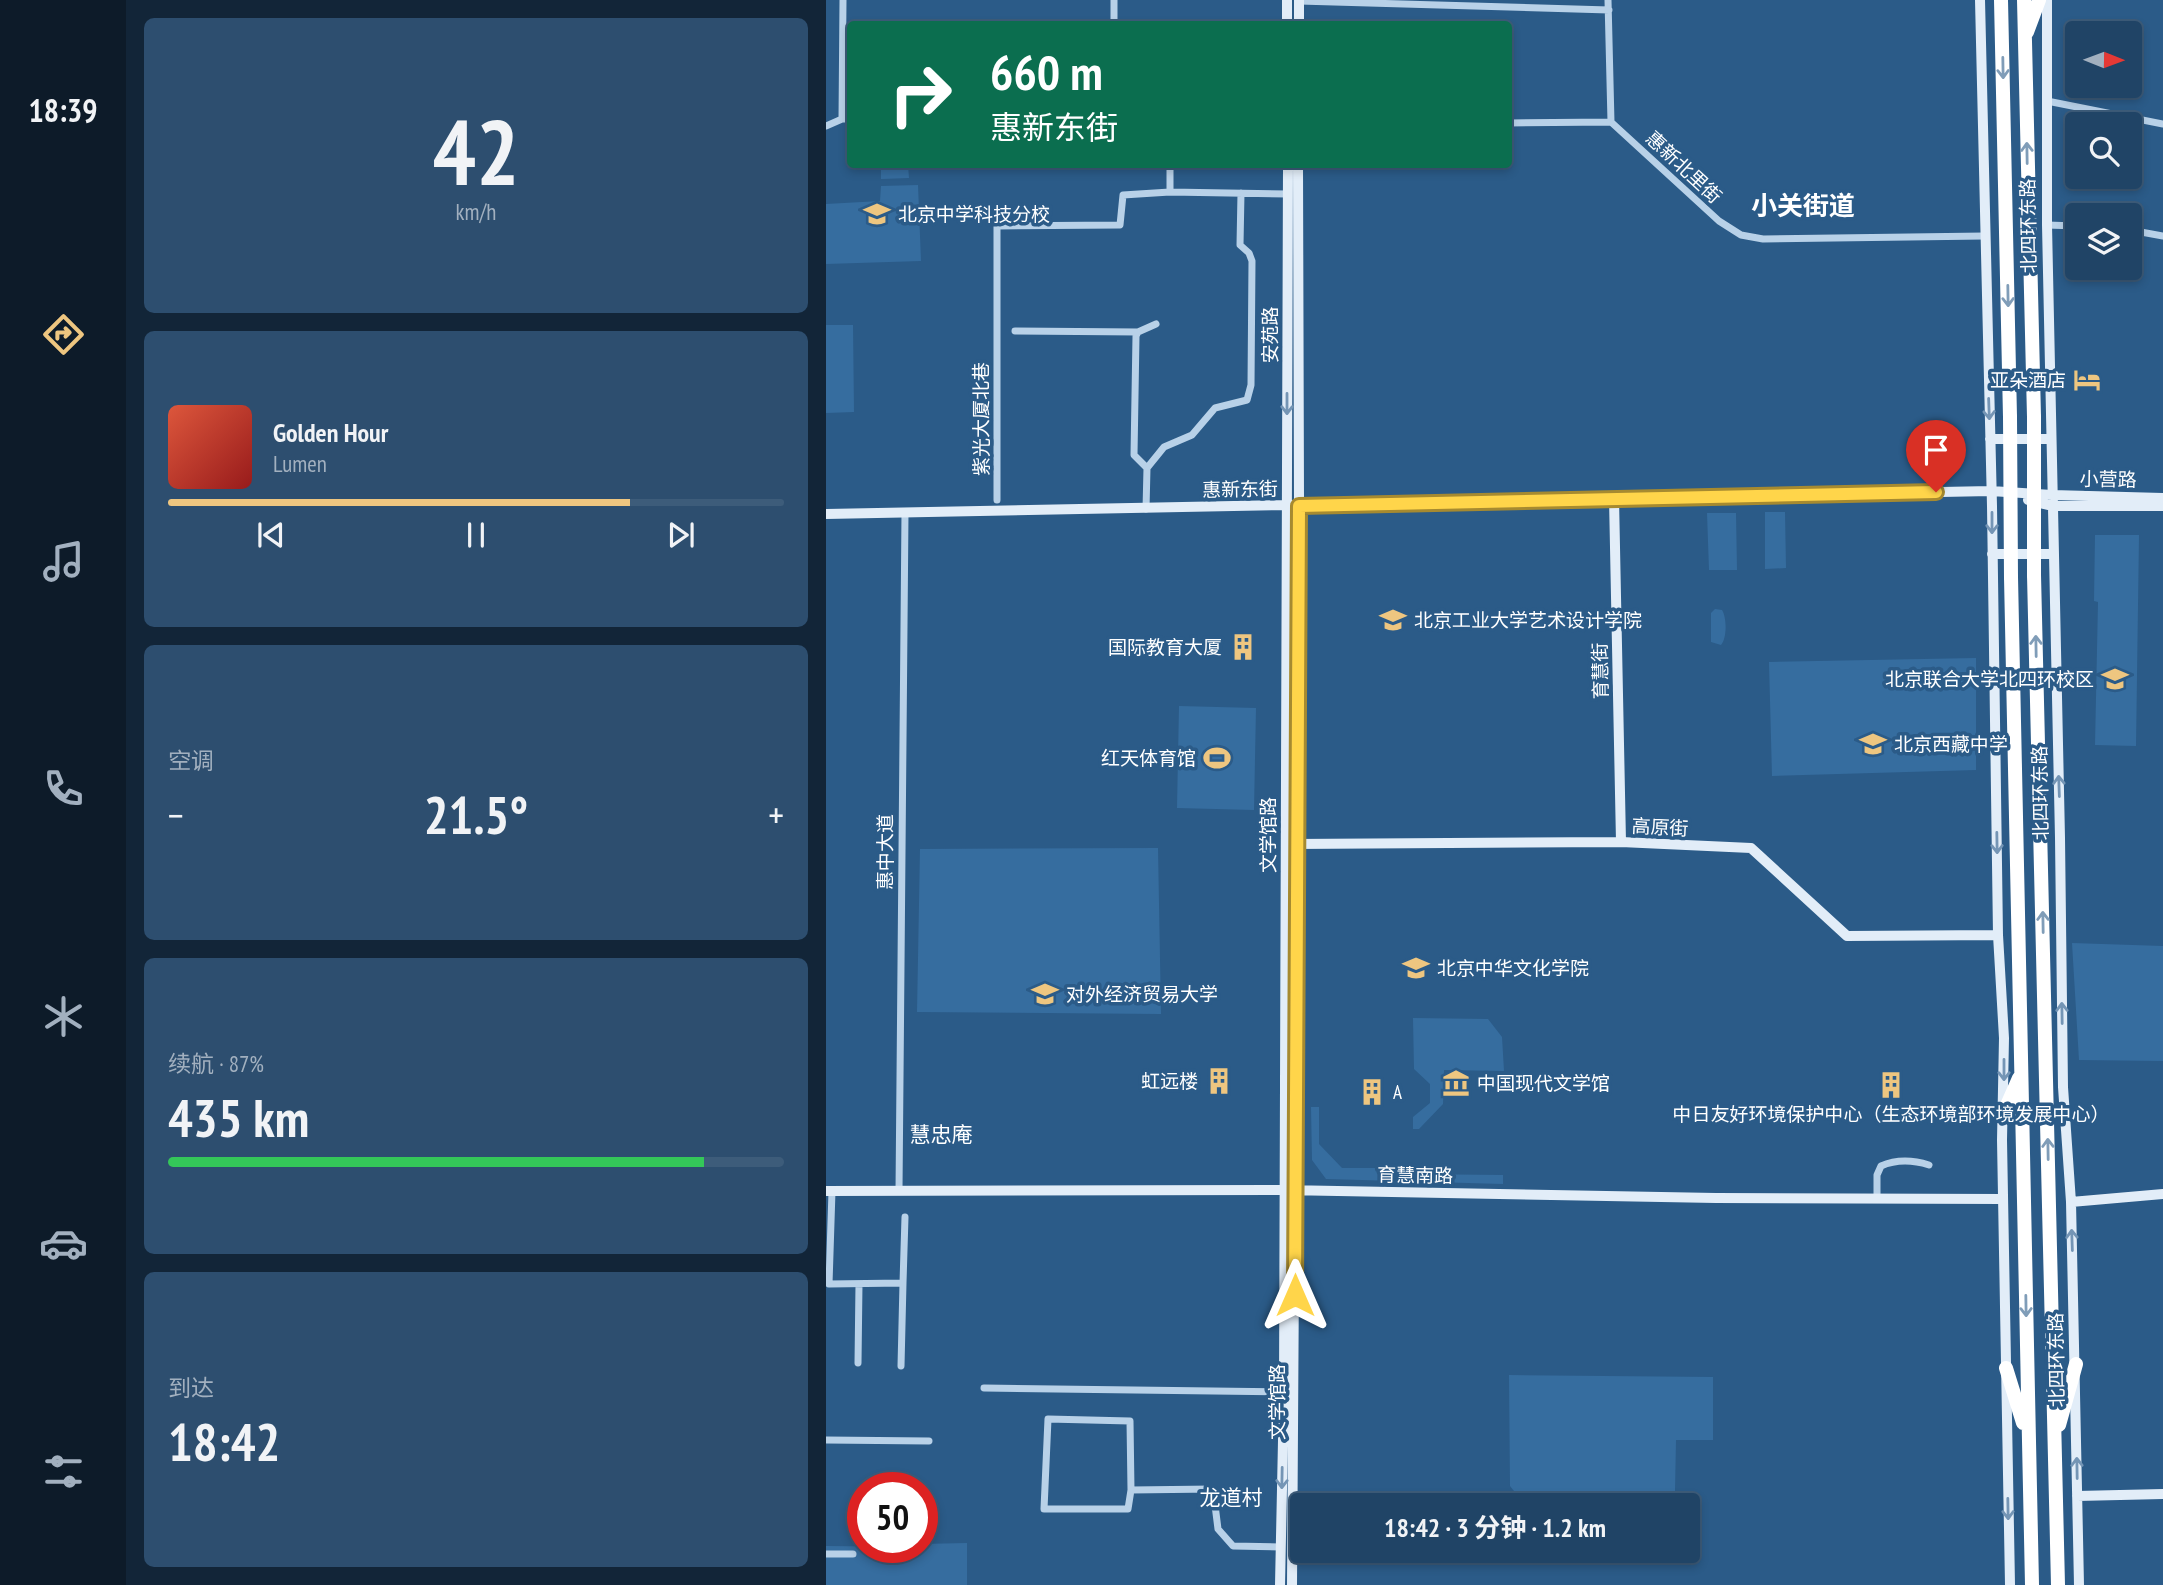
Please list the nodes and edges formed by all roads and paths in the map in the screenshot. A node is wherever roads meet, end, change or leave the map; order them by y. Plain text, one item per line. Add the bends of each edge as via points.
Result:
1 (844, 0) edge
2 (1114, 0) edge
3 (1287, 0) edge
4 (1298, 0) edge
5 (1608, 0) edge
6 (1980, 0) edge
7 (2024, 0) edge
8 (2039, 0) edge
9 (2047, 0) edge
10 (2000, 1) edge
11 (1460, 3) edge
12 (1609, 9) junction
13 (1114, 21) edge
14 (1287, 21) edge
15 (1299, 21) edge
16 (2024, 40) junction
17 (2047, 101) junction
18 (842, 119) junction
19 (847, 119) edge
20 (1611, 122) junction
21 (1512, 123) edge
22 (2163, 124) edge
23 (826, 126) edge
24 (1170, 168) edge
25 (1288, 168) edge
26 (1298, 168) edge
27 (1170, 192) junction
28 (1241, 193) junction
29 (1288, 194) junction
30 (2047, 225) junction
31 (2065, 226) edge
32 (2142, 232) edge
33 (1984, 236) junction
34 (2163, 236) edge
35 (1156, 324) dead end
36 (1015, 331) dead end
37 (1138, 332) junction
38 (1990, 439) junction
39 (2050, 439) junction
40 (1147, 468) junction
41 (1991, 491) junction
42 (1614, 498) junction
43 (2163, 498) edge
44 (997, 500) dead end
45 (2052, 500) junction
46 (1287, 506) junction
47 (1299, 506) junction
48 (2163, 506) edge
49 (1146, 509) junction
50 (905, 513) junction
51 (826, 514) edge
52 (1992, 554) junction
53 (2053, 554) junction
54 (1621, 842) junction
55 (1292, 844) junction
56 (1998, 935) junction
57 (2021, 1073) junction
58 (2004, 1112) junction
59 (1929, 1165) dead end
60 (1290, 1190) junction
61 (829, 1191) edge
62 (899, 1191) junction
63 (2163, 1194) edge
64 (1877, 1198) junction
65 (2003, 1199) junction
66 (2071, 1202) junction
67 (905, 1217) dead end
68 (903, 1283) junction
69 (859, 1284) junction
70 (827, 1285) edge
71 (858, 1363) dead end
72 (2076, 1364) junction
73 (901, 1366) dead end
74 (2006, 1368) junction
75 (984, 1388) dead end
76 (1284, 1392) junction
77 (826, 1440) edge
78 (2029, 1440) junction
79 (2055, 1440) junction
80 (929, 1441) dead end
81 (1131, 1490) junction
82 (2163, 1494) edge
83 (2077, 1496) junction
84 (1281, 1547) junction
85 (826, 1554) edge
86 (847, 1554) edge
87 (2059, 1560) junction
88 (1280, 1585) edge
89 (1292, 1585) edge
90 (2010, 1585) edge
91 (2032, 1585) edge
92 (2058, 1585) edge
93 (2068, 1585) edge
94 (2079, 1585) edge

1 - 18 street
2 - 13 street
3 - 14 street
4 - 11 street
4 - 15 street
5 - 12 street
6 - 33 street
7 - 16 highway, 北四环东路
8 - 16 highway
9 - 17 street, 北四环东路
10 -> 57 highway, 北四环东路, bridge
11 - 12 street
12 - 20 street
79 -> 16 highway, 北四环东路, bridge
17 - 22 street
17 - 30 street, 北四环东路
18 - 19 street
18 - 23 street
20 - 21 street
20 - 33 street, 惠新北里街 via 1719,221 1741,235 1763,239
24 - 27 street
25 - 29 street, 安苑路
26 - 47 street, 安苑路
27 - 28 street
27 - 44 street, 紫光大厦北巷 via 1123,195 1120,225 996,226
28 - 29 street
28 - 40 street via 1240,245 1252,261 1247,400 1214,408 1192,435 1164,447
29 -> 46 street, 安苑路
30 - 31 street
30 - 39 street, 北四环东路
32 - 34 street
33 -> 38 street
35 - 37 street
36 - 37 street
37 - 40 street via 1134,455
38 - 39 street
38 - 41 street
39 - 45 street, 北四环东路
40 - 49 street
41 - 42 street, 惠新东街
41 - 45 street, 惠新东街
41 -> 52 street
42 - 47 street, 惠新东街
42 - 54 street, 育慧街
43 - 45 street, 小营路
45 - 48 street, 小营路
45 - 53 street, 北四环东路
46 - 47 street, 惠新东街
46 - 49 street, 惠新东街
46 - 55 street, 文学馆路
47 - 55 street, 文学馆路
49 - 50 street, 惠新东街
50 - 51 street, 惠新东街
50 - 62 street, 惠中大道
52 - 53 street
52 -> 56 street
66 -> 53 street, 北四环东路 via 2063,1087
54 - 55 street, 高原街
54 - 56 street, 高原街 via 1751,848 1847,936
55 - 60 street, 文学馆路
56 -> 58 street
57 - 58 highway
57 -> 78 highway, 北四环东路
58 - 65 street
59 - 64 street via 1910,1160 1881,1166
60 - 62 street, 育慧南路
60 - 64 street, 育慧南路
60 - 76 street, 文学馆路
60 - 89 street, 文学馆路
61 - 62 street, 育慧南路
61 - 70 street
63 - 66 street
64 - 65 street, 育慧南路
65 - 74 street
72 -> 66 street, 北四环东路
67 - 68 street
68 - 69 street
68 - 73 street
69 - 70 street
69 - 71 street
72 - 79 highway
83 -> 72 street, 北四环东路
74 - 78 highway
74 -> 90 street
75 - 76 street
76 -> 84 street, 文学馆路
77 - 80 street
78 - 91 highway, 北四环东路
79 - 87 highway, 北四环东路
81 - 81 street via 1130,1421 1048,1419 1044,1509 1128,1509
81 - 84 street via 1213,1489 1218,1530 1233,1546
82 - 83 street
83 - 94 street, 北四环东路
84 - 88 street, 文学馆路
85 - 86 street
87 - 92 highway, 北四环东路
87 - 93 highway

